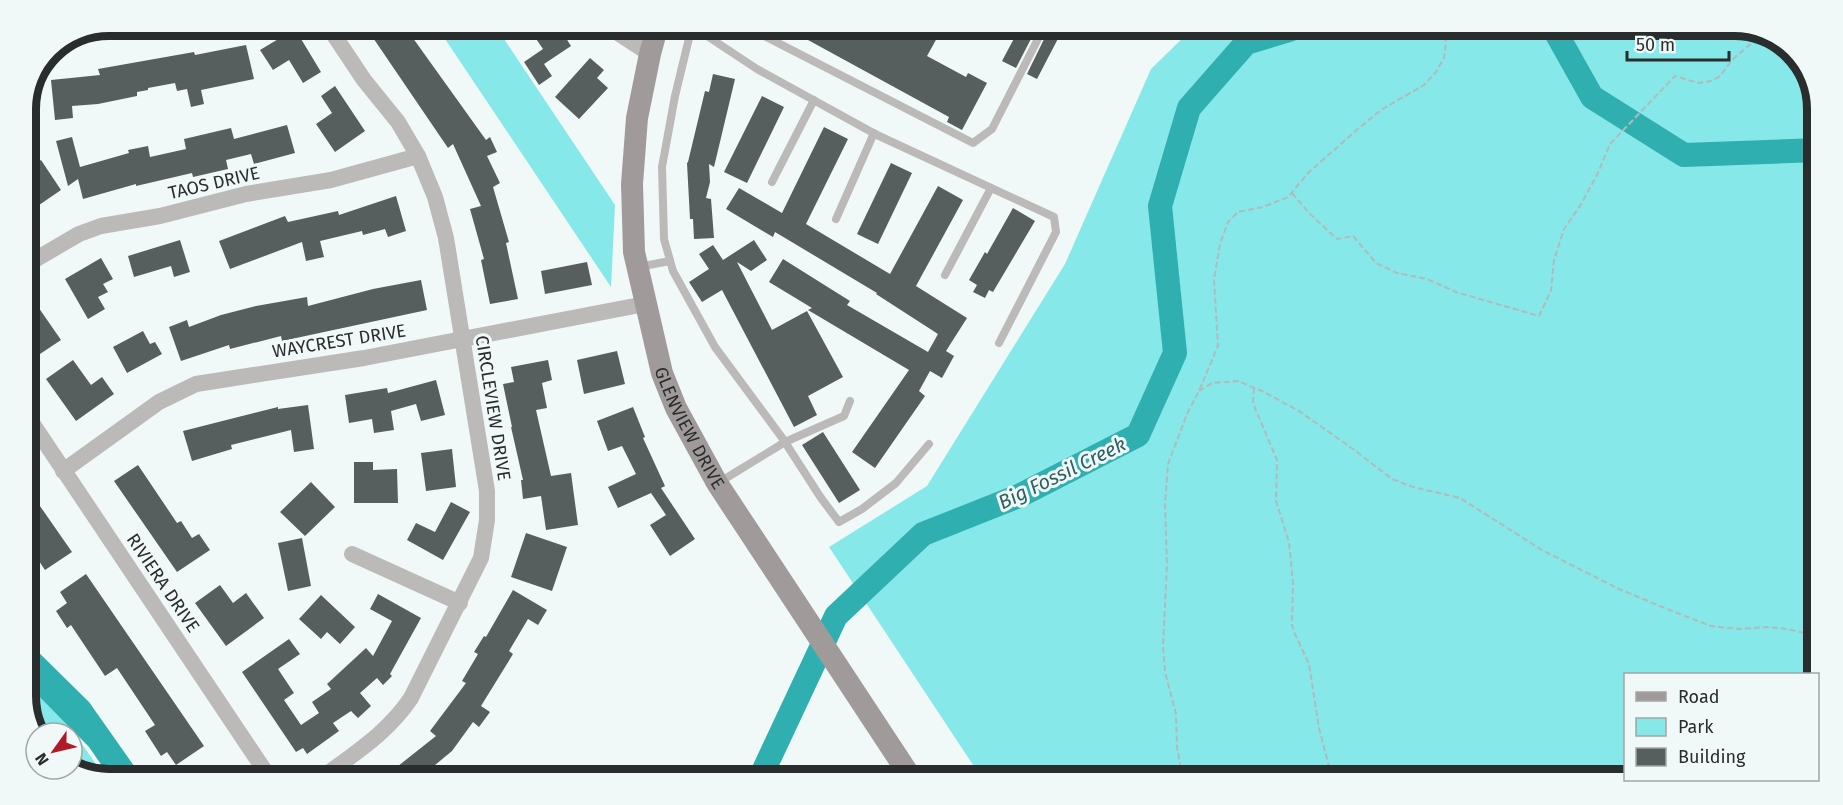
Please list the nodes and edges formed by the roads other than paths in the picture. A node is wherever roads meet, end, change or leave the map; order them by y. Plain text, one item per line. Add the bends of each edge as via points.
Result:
1 (335, 36) edge
2 (623, 36) edge
3 (655, 36) edge
4 (685, 36) edge
5 (707, 36) edge
6 (765, 36) edge
7 (1039, 36) edge
8 (650, 54) junction
9 (814, 100) junction
10 (874, 133) junction
11 (418, 156) junction
12 (772, 182) dead end
13 (991, 188) junction
14 (836, 219) dead end
15 (36, 259) edge
16 (670, 261) junction
17 (637, 267) junction
18 (945, 275) dead end
19 (645, 304) junction
20 (463, 339) junction
21 (999, 343) dead end
22 (850, 400) dead end
23 (36, 429) edge
24 (785, 442) junction
25 (929, 444) dead end
26 (63, 471) junction
27 (717, 483) junction
28 (352, 554) dead end
29 (460, 603) junction
30 (264, 769) edge
31 (334, 769) edge
32 (905, 769) edge

1 - 11 street, CIRCLEVIEW DRIVE
2 - 8 street
3 - 8 main road, GLENVIEW DRIVE
4 - 16 lane via 662,167 664,239
5 - 9 lane
6 - 7 lane via 973,143 992,129
8 - 17 main road, GLENVIEW DRIVE via 637,118 632,184
9 - 10 lane
9 - 12 lane
10 - 13 lane
10 - 14 lane
11 - 15 street, TAOS DRIVE via 331,180 101,226
11 - 20 street, CIRCLEVIEW DRIVE via 446,237
13 - 18 lane
13 - 21 lane via 1054,217 1056,232
16 - 17 lane
16 - 24 lane via 716,346
17 - 19 main road, GLENVIEW DRIVE
19 - 20 street, WAYCREST DRIVE
19 - 27 main road, GLENVIEW DRIVE via 662,372 676,408
20 - 26 street, WAYCREST DRIVE via 196,384 159,402
20 - 29 street, CIRCLEVIEW DRIVE via 487,491 487,520 481,558
22 - 24 lane via 844,416
23 - 26 street, RIVIERA DRIVE
24 - 25 lane via 839,522 896,483
24 - 27 lane
26 - 30 street, RIVIERA DRIVE
27 - 32 main road, GLENVIEW DRIVE
28 - 29 street
29 - 31 street, CIRCLEVIEW DRIVE via 399,716

